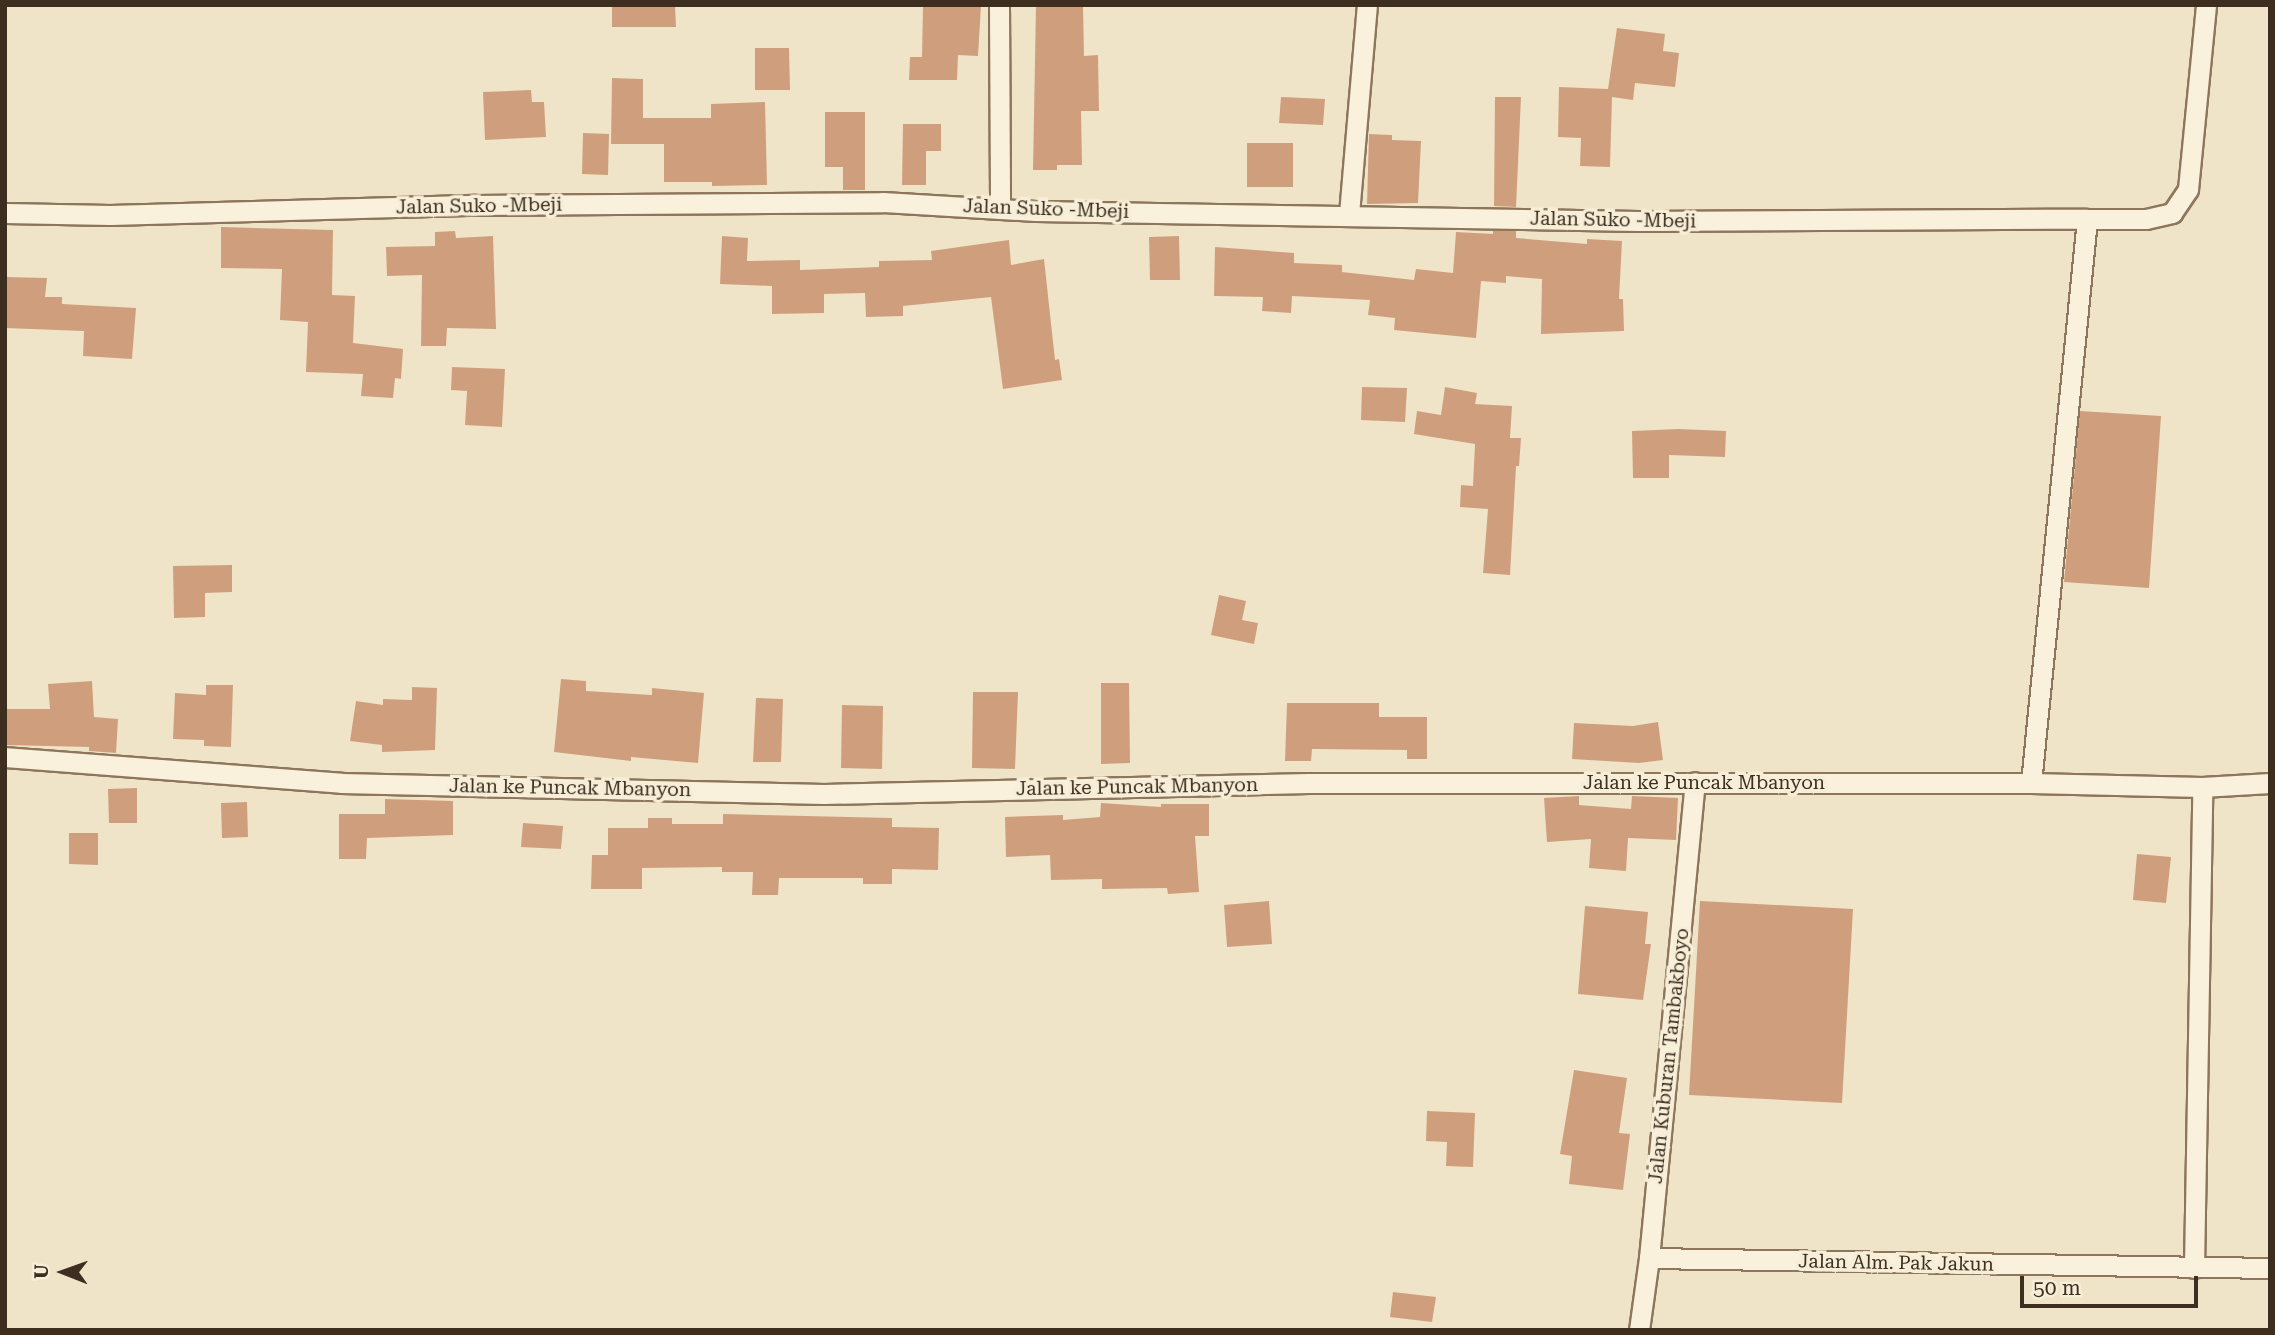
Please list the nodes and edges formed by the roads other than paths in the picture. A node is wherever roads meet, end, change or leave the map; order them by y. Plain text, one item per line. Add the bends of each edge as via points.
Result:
1 (999, 5) edge
2 (1367, 5) edge
3 (2206, 5) edge
4 (1000, 209) junction
5 (5, 213) edge
6 (1349, 214) junction
7 (2087, 219) junction
8 (5, 757) edge
9 (1695, 782) junction
10 (2031, 783) junction
11 (2270, 783) edge
12 (2202, 787) junction
13 (1649, 1258) junction
14 (2194, 1268) junction
15 (2270, 1268) edge
16 (1639, 1330) edge

1 - 4 street
2 - 6 street
3 - 7 street, Jalan Suko -Mbeji via 2188,189 2172,213 2146,219
4 - 5 street, Jalan Suko -Mbeji via 883,202
4 - 6 street, Jalan Suko -Mbeji
6 - 7 street, Jalan Suko -Mbeji via 1638,221
7 - 10 street
8 - 9 street, Jalan ke Puncak Mbanyon via 341,783 824,794 1295,784
9 - 10 street, Jalan ke Puncak Mbanyon
9 - 13 street, Jalan Kuburan Tambakboyo
10 - 12 street, Jalan ke Puncak Mbanyon
11 - 12 street, Jalan ke Puncak Mbanyon
12 - 14 street
13 - 14 street, Jalan Alm. Pak Jakun
13 - 16 street, Jalan Kuburan Tambakboyo
14 - 15 street, Jalan Alm. Pak Jakun

